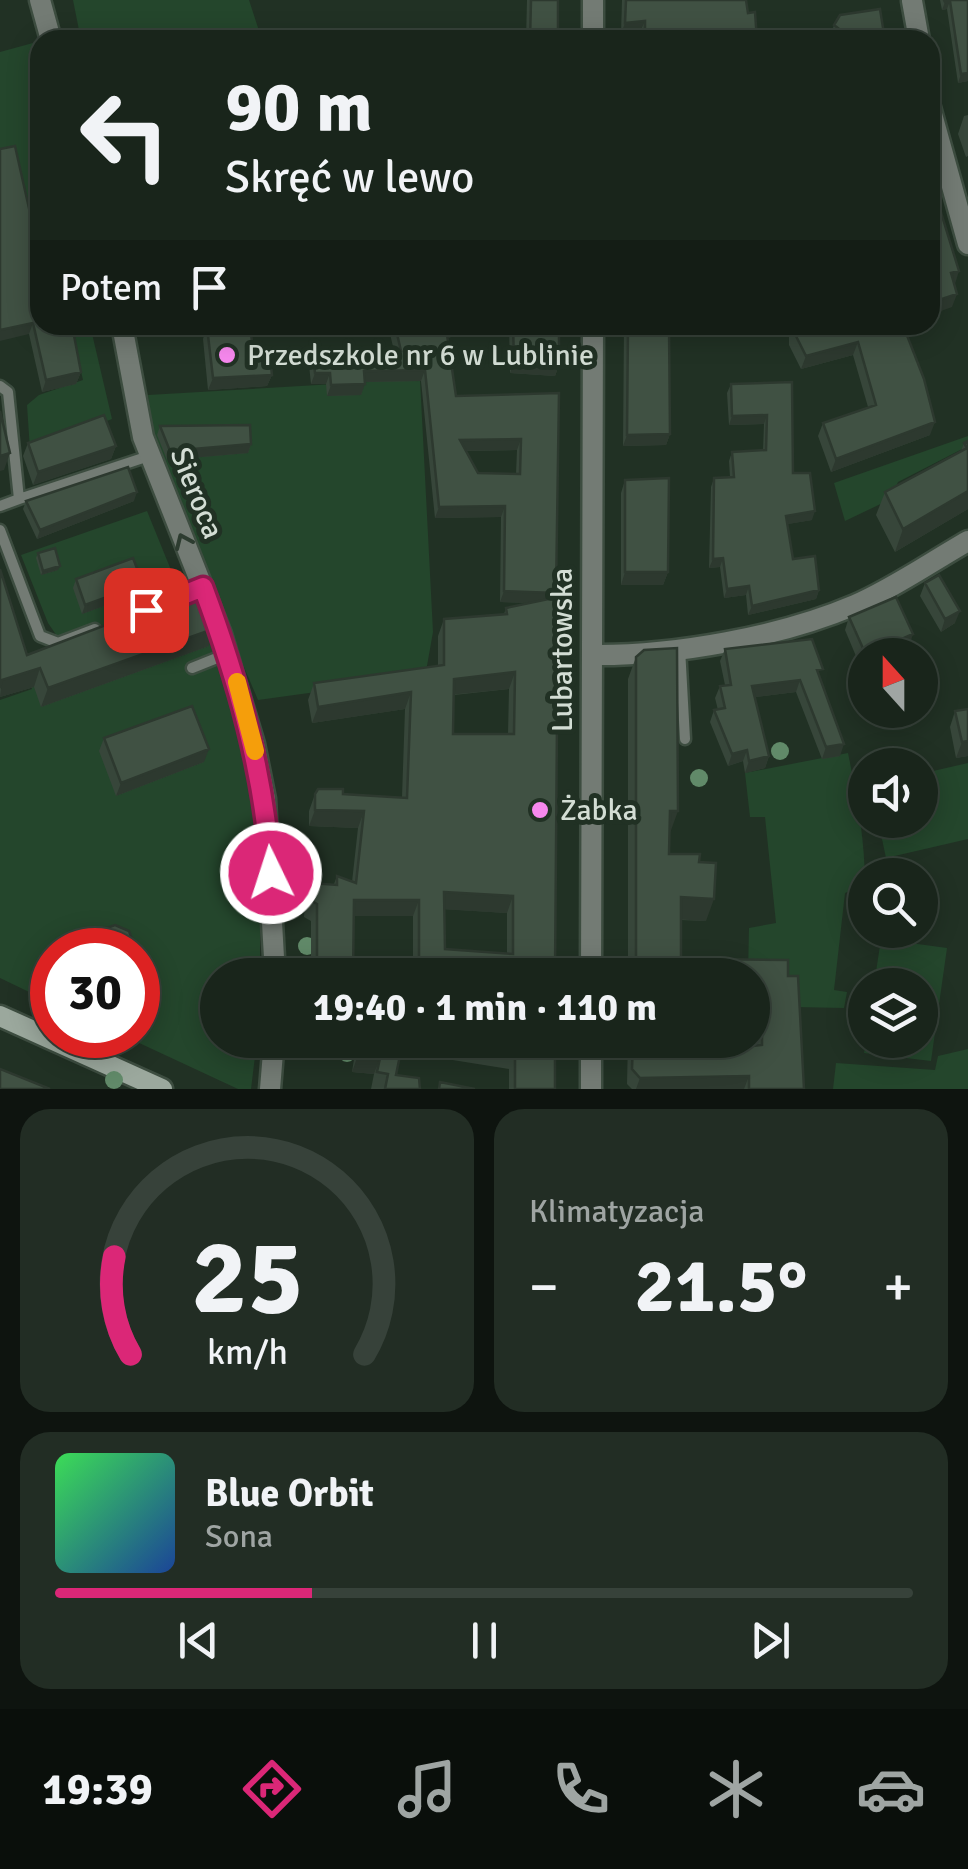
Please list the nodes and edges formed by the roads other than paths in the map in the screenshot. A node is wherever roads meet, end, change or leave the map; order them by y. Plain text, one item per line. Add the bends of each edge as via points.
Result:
1 (40, 0) edge
2 (593, 0) edge
3 (912, 1) edge
4 (48, 30) edge
5 (593, 30) edge
6 (916, 30) edge
7 (940, 143) edge
8 (968, 244) edge
9 (124, 335) edge
10 (593, 335) edge
11 (0, 386) edge
12 (149, 456) junction
13 (19, 499) junction
14 (0, 506) edge
15 (0, 530) edge
16 (968, 541) edge
17 (108, 624) edge
18 (680, 647) junction
19 (228, 653) junction
20 (592, 656) junction
21 (192, 668) dead end
22 (685, 739) dead end
23 (275, 958) edge
24 (591, 958) edge
25 (0, 1016) edge
26 (273, 1058) edge
27 (591, 1058) edge
28 (162, 1089) edge
29 (270, 1089) edge
30 (591, 1089) edge

1 - 4 street
2 - 5 street
3 - 6 street
7 - 8 street
9 - 12 street, Sieroca
10 - 20 street, Lubartowska
11 - 13 lane via 8,392
12 - 13 lane
19 -> 12 street, Sieroca
13 - 14 lane
15 - 17 lane via 40,636 58,643
16 - 18 street via 828,616
18 - 20 street
18 - 22 lane
19 - 21 lane
19 - 23 street, Sieroca via 265,799
20 - 24 street, Lubartowska
25 - 28 street
26 - 29 street
27 - 30 street

